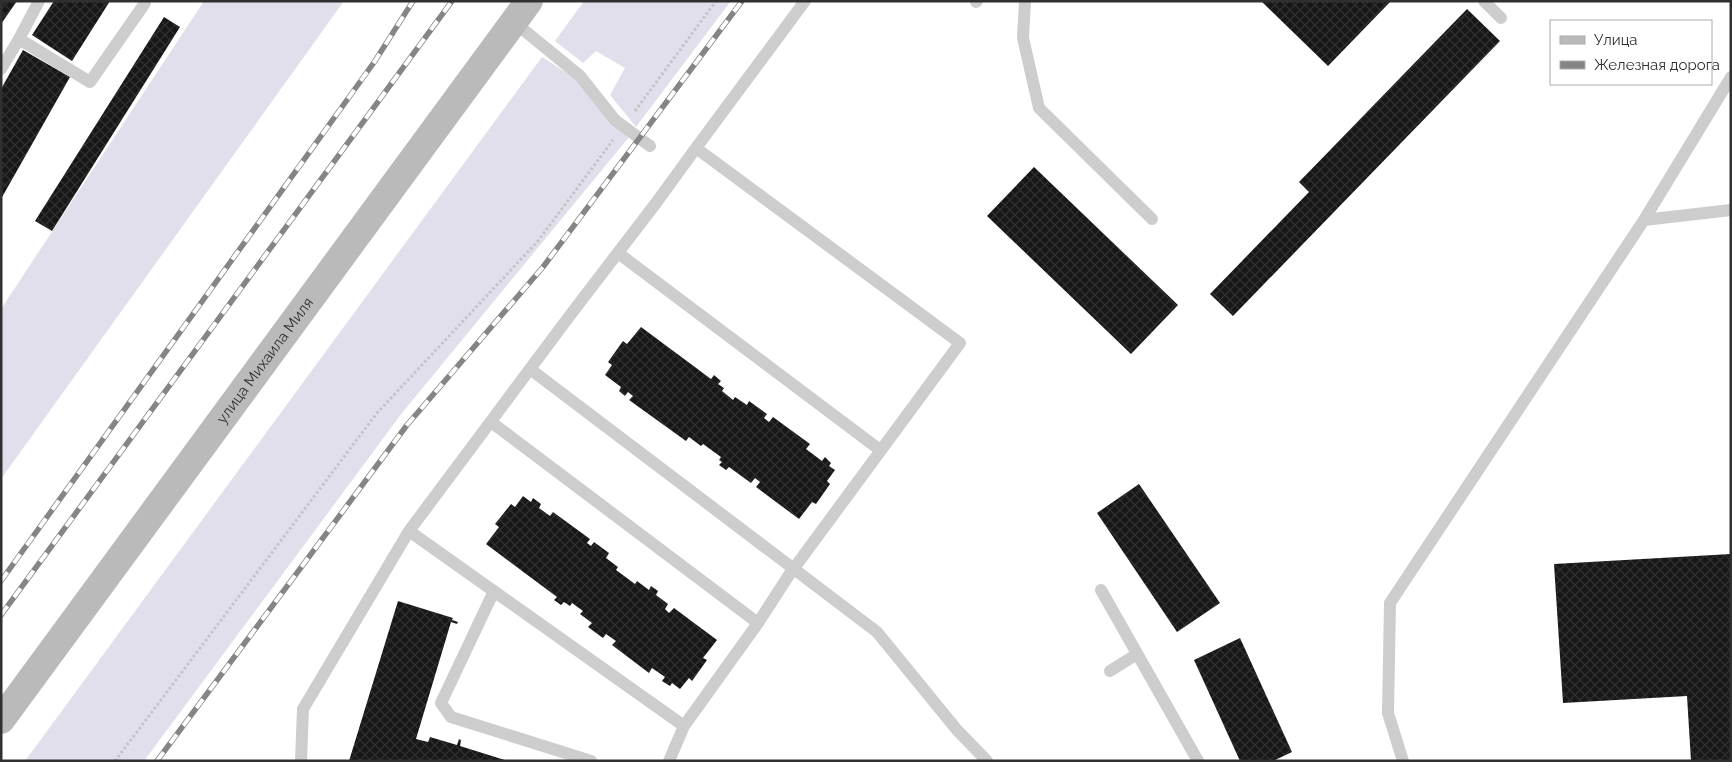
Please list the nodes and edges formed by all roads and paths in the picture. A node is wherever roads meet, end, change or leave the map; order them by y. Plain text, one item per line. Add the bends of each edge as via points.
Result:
1 (39, 1) edge
2 (716, 1) edge
3 (805, 1) edge
4 (1026, 1) edge
5 (1484, 1) edge
6 (145, 3) dead end
7 (522, 12) edge
8 (1501, 18) dead end
9 (19, 39) junction
10 (1, 70) edge
11 (1731, 77) edge
12 (623, 126) junction
13 (650, 146) dead end
14 (696, 148) junction
15 (1731, 210) edge
16 (1152, 219) dead end
17 (1644, 220) junction
18 (618, 253) junction
19 (530, 369) junction
20 (490, 422) junction
21 (880, 450) junction
22 (409, 531) junction
23 (794, 569) junction
24 (1101, 590) dead end
25 (494, 591) junction
26 (758, 622) junction
27 (1137, 654) junction
28 (1110, 670) dead end
29 (1, 720) edge
30 (684, 726) junction
31 (115, 761) edge
32 (301, 761) edge
33 (591, 761) edge
34 (669, 761) edge
35 (987, 761) edge
36 (1198, 761) edge
37 (1403, 761) edge

1 - 9 lane
2 - 12 path
3 - 14 lane
4 - 16 lane via 1023,38 1039,108
5 - 8 lane
6 - 9 lane via 90,82
7 - 12 lane
7 - 29 main road, улица Михаила Миля
9 - 10 lane
11 - 17 lane
12 - 13 lane
12 - 31 path via 538,241 377,413
14 - 18 lane
14 - 21 lane via 960,343
15 - 17 lane
17 - 37 lane via 1390,603 1388,713
18 - 19 lane
18 - 21 lane
19 - 20 lane
19 - 23 lane
20 - 22 lane
20 - 26 lane
21 - 23 lane
22 - 25 lane
22 - 32 lane via 303,709
23 - 26 lane
23 - 35 lane via 876,632 957,730
24 - 27 lane
25 - 30 lane
25 - 33 lane via 441,703 451,717
26 - 30 lane
27 - 28 lane
27 - 36 lane
30 - 34 lane

